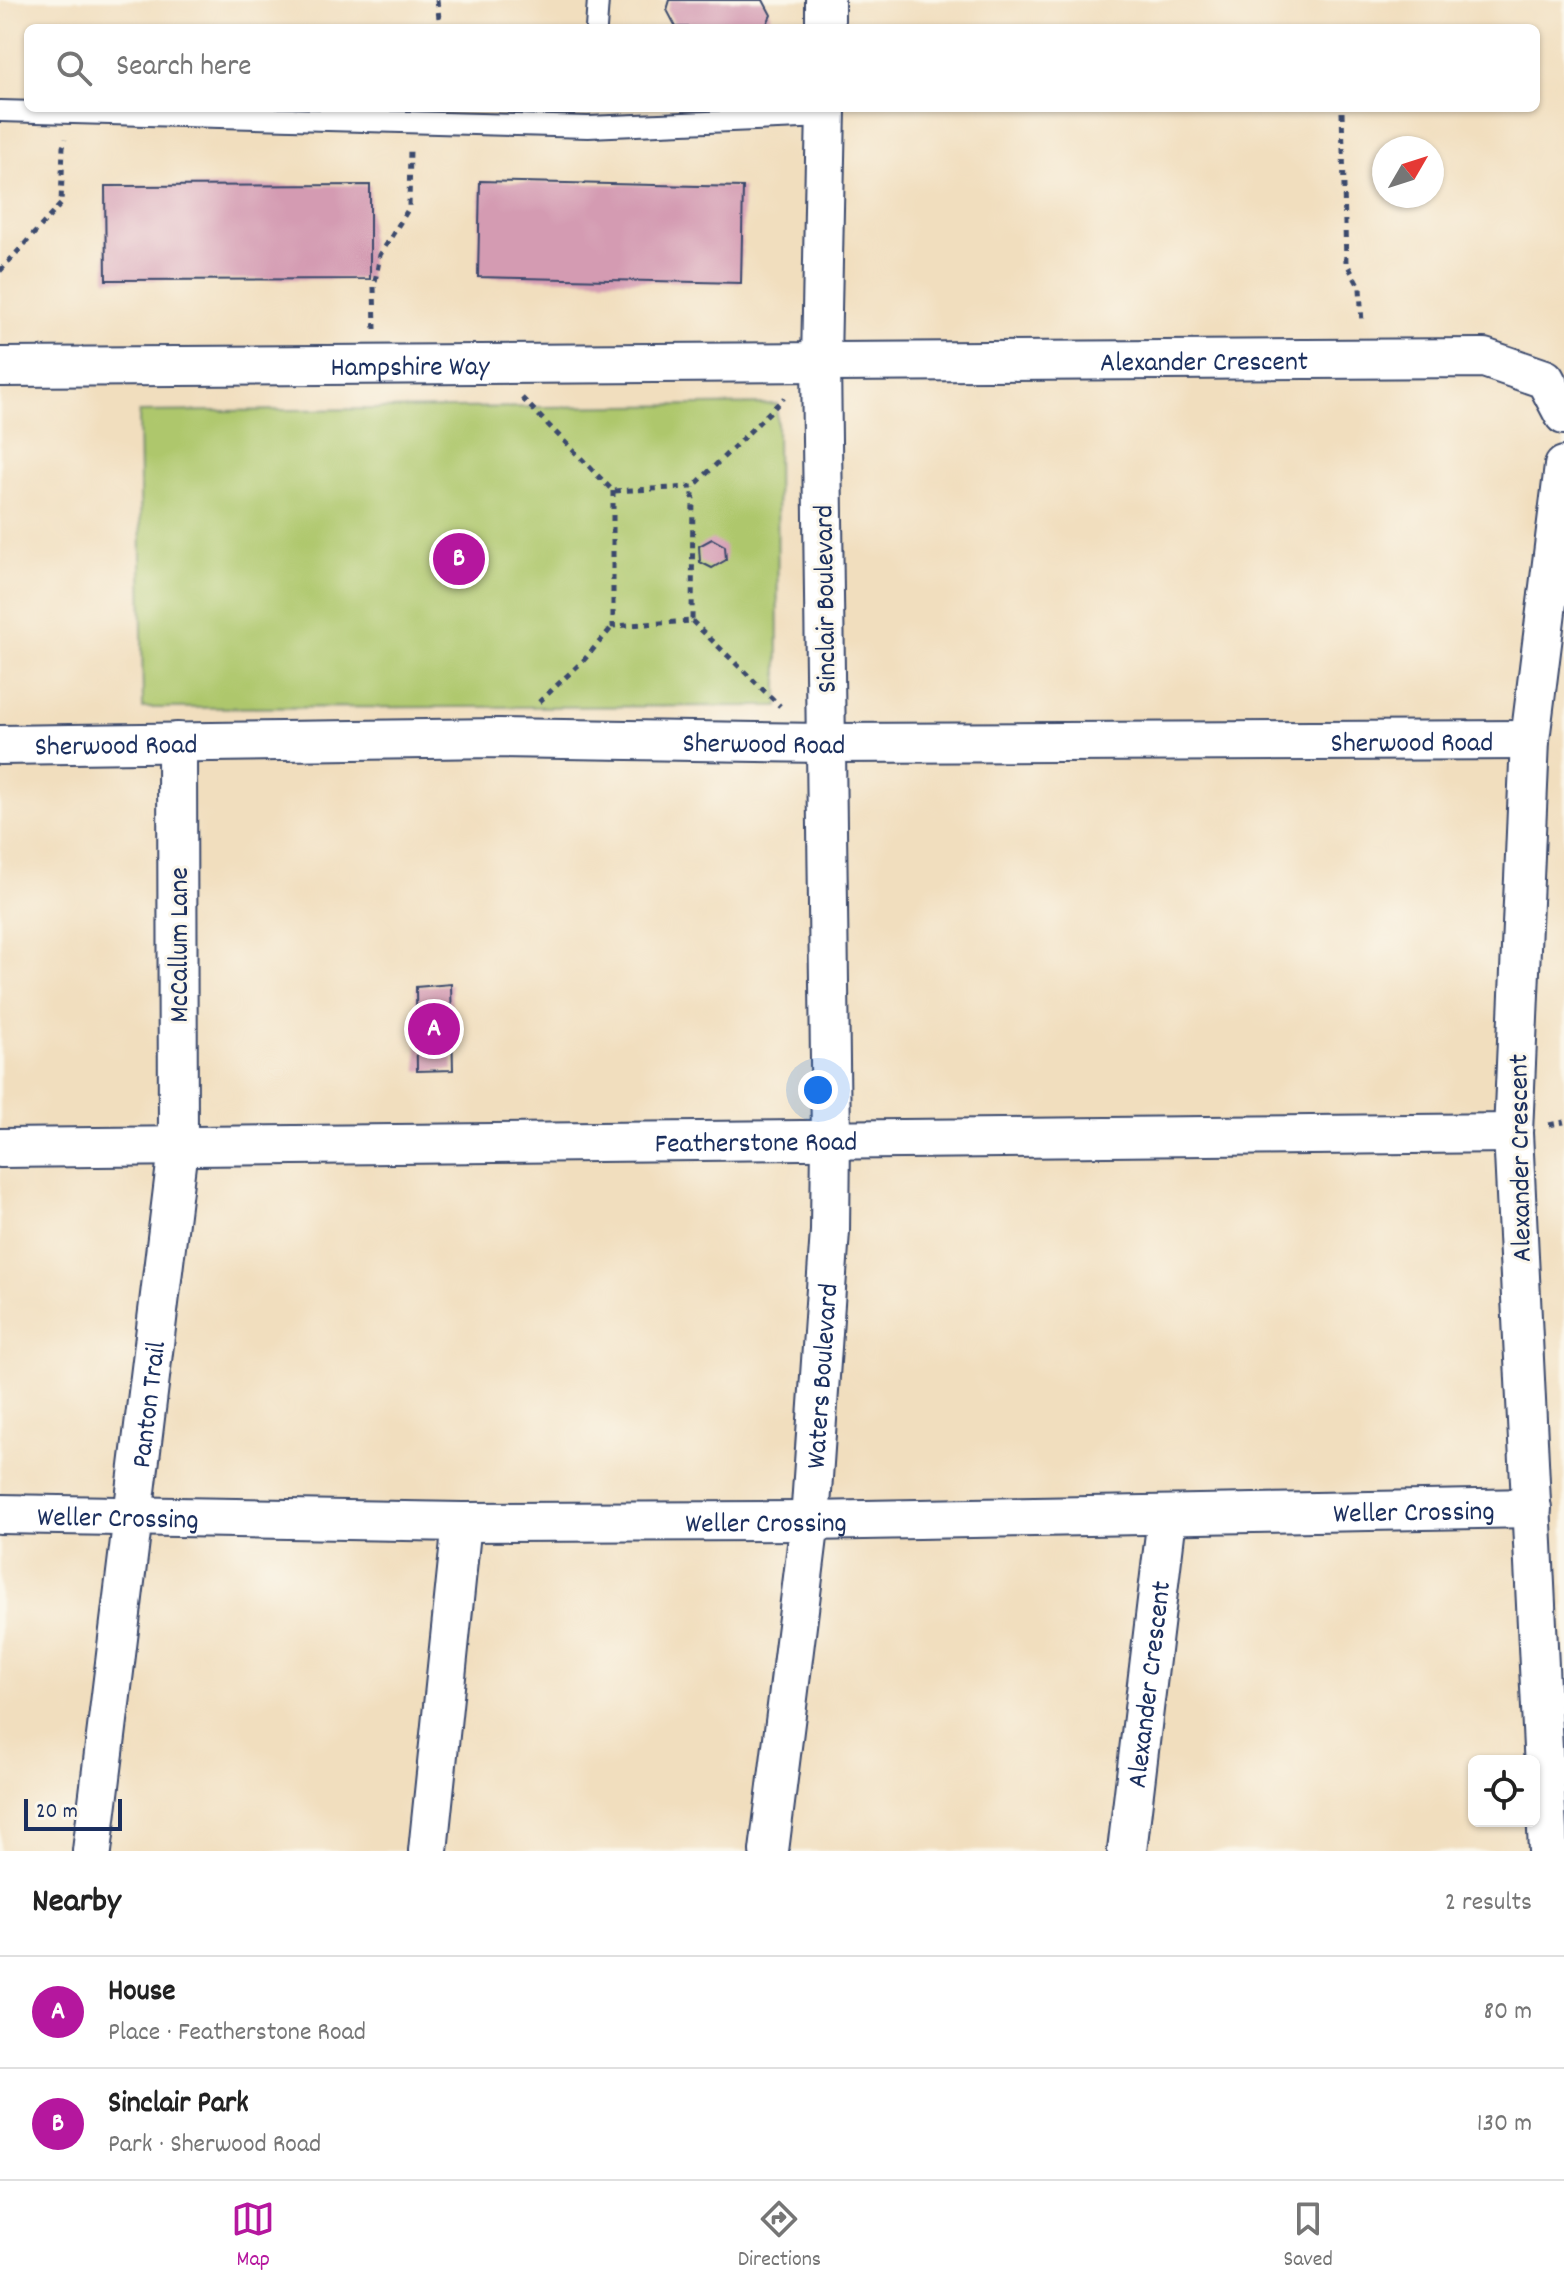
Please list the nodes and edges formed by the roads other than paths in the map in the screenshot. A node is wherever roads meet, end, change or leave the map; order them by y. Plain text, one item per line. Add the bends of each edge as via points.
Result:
1 (598, 0) edge
2 (825, 0) edge
3 (596, 24) edge
4 (825, 24) edge
5 (0, 111) edge
6 (24, 112) edge
7 (39, 112) edge
8 (826, 113) edge
9 (589, 117) edge
10 (821, 362) junction
11 (0, 367) edge
12 (1564, 415) edge
13 (1564, 466) edge
14 (1530, 740) junction
15 (177, 742) junction
16 (824, 743) junction
17 (0, 745) edge
18 (1513, 1133) junction
19 (831, 1138) junction
20 (0, 1148) edge
21 (178, 1148) junction
22 (1532, 1508) junction
23 (0, 1514) edge
24 (134, 1514) junction
25 (1167, 1517) junction
26 (810, 1521) junction
27 (462, 1522) junction
28 (92, 1851) edge
29 (428, 1851) edge
30 (769, 1851) edge
31 (1127, 1851) edge
32 (1548, 1851) edge

1 - 3 lane
2 - 4 street
5 - 6 lane
7 - 9 lane via 412,122
8 - 9 lane
8 - 10 street, Sinclair Boulevard
10 - 11 street, Hampshire Way
10 - 12 street, Alexander Crescent via 1484,358 1545,379
10 - 16 street, Sinclair Boulevard
13 - 14 street, Alexander Crescent
14 - 16 street, Sherwood Road
14 - 18 street, Alexander Crescent
15 - 16 street, Sherwood Road via 499,738
15 - 17 street, Sherwood Road
15 - 21 street, McCallum Lane
16 - 19 street, Sinclair Boulevard
18 - 19 street, Featherstone Road
18 - 22 street, Alexander Crescent
19 - 21 street, Featherstone Road
19 - 26 street, Waters Boulevard via 830,1231
20 - 21 street, Featherstone Road
21 - 24 street, Panton Trail
22 - 25 street, Weller Crossing
22 - 32 street, Alexander Crescent
23 - 24 street, Weller Crossing
24 - 27 street, Weller Crossing
24 - 28 street, Panton Trail
25 - 26 street, Weller Crossing
25 - 31 street, Alexander Crescent
26 - 27 street, Weller Crossing
26 - 30 street, Waters Boulevard
27 - 29 street

